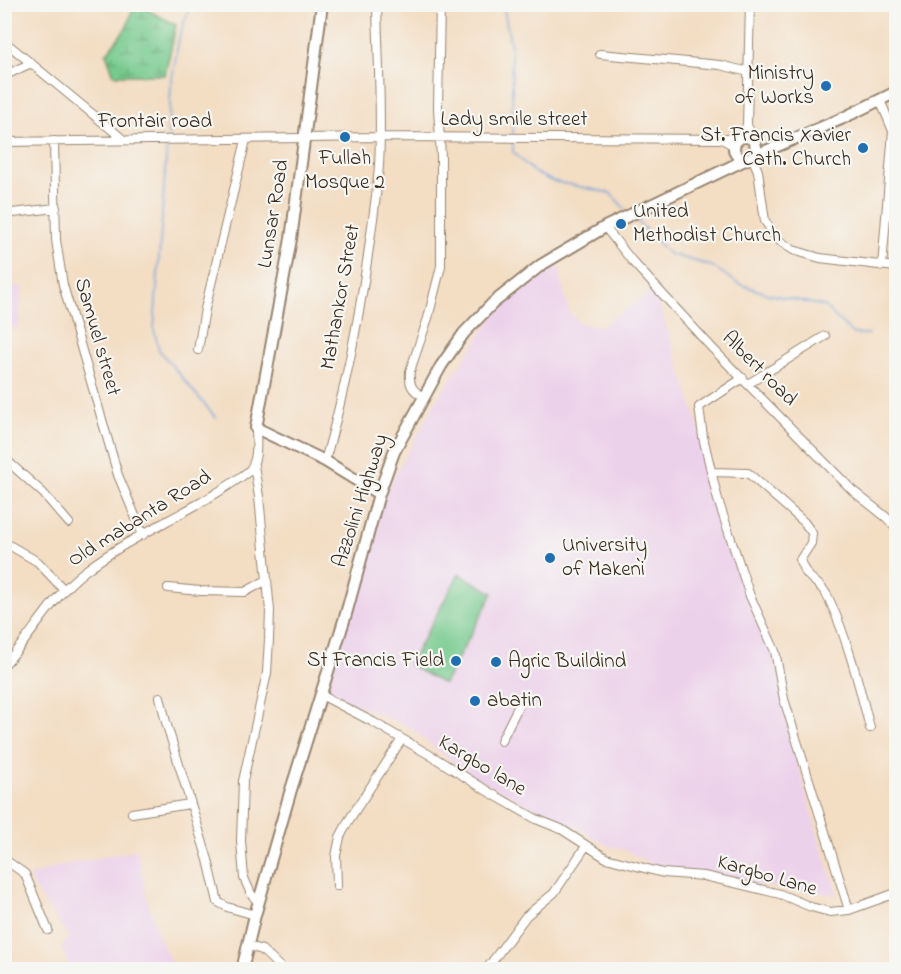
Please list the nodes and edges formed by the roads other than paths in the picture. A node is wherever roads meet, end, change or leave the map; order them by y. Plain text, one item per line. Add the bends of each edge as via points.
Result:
1 (322, 4) edge
2 (377, 4) edge
3 (440, 4) edge
4 (750, 4) edge
5 (4, 41) edge
6 (600, 54) dead end
7 (31, 63) junction
8 (749, 72) junction
9 (4, 76) edge
10 (897, 92) edge
11 (880, 100) junction
12 (747, 125) junction
13 (895, 131) edge
14 (380, 137) junction
15 (440, 138) junction
16 (305, 139) junction
17 (124, 140) junction
18 (246, 140) junction
19 (54, 141) junction
20 (4, 142) edge
21 (755, 142) junction
22 (737, 144) junction
23 (774, 147) junction
24 (751, 157) junction
25 (728, 168) junction
26 (56, 208) junction
27 (4, 214) edge
28 (605, 227) junction
29 (882, 266) junction
30 (897, 267) edge
31 (825, 336) dead end
32 (198, 351) dead end
33 (745, 381) junction
34 (423, 396) junction
35 (256, 428) junction
36 (4, 458) edge
37 (325, 461) junction
38 (254, 465) junction
39 (711, 472) junction
40 (380, 494) junction
41 (69, 523) dead end
42 (897, 528) edge
43 (143, 535) junction
44 (4, 542) edge
45 (267, 580) junction
46 (168, 588) dead end
47 (64, 590) junction
48 (4, 665) edge
49 (321, 695) junction
50 (160, 696) dead end
51 (521, 701) dead end
52 (870, 728) dead end
53 (402, 739) junction
54 (501, 741) dead end
55 (190, 804) junction
56 (132, 813) dead end
57 (586, 846) junction
58 (4, 859) edge
59 (626, 861) joint
60 (338, 886) dead end
61 (896, 893) edge
62 (259, 903) junction
63 (849, 910) junction
64 (255, 915) junction
65 (48, 930) dead end
66 (248, 945) junction
67 (242, 969) edge
68 (282, 969) edge
69 (486, 969) edge

1 - 16 main road, Lunsar Road
2 - 14 street
3 - 15 street
4 - 8 street
5 - 7 street
6 - 8 street via 720,65
7 - 9 street
7 - 17 street
8 - 12 street
10 - 11 main road, Azzolini Highway
11 - 13 street
11 - 23 main road, Azzolini Highway
12 - 21 street
12 - 22 street
13 - 29 street
14 - 15 street, Lady smile street
14 - 16 street, Lady smile street
14 - 37 street, Mathankor Street via 363,288
15 - 22 street, Lady smile street via 722,139
15 - 34 street via 441,266 409,381
16 - 18 street, Frontair road
16 - 35 main road, Lunsar Road
17 - 18 street, Frontair road
17 - 19 street, Frontair road
18 - 32 street
19 - 20 street, Frontair road
19 - 26 street, Samuel street
21 - 22 main road via 745,137
21 - 23 main road
21 - 24 main road via 756,150
22 - 24 main road via 742,159
22 - 25 main road
23 - 24 main road, Azzolini Highway
24 - 25 main road, Azzolini Highway
24 - 29 street via 758,171 763,215 777,240 793,250 820,258
25 - 28 main road, Azzolini Highway
26 - 27 street
26 - 43 street, Samuel street via 63,285 118,475
28 - 33 street, Albert road
28 - 34 main road, Azzolini Highway via 541,265 493,303 452,348
29 - 30 street
31 - 33 street
33 - 39 street via 699,407
33 - 42 street, Albert road via 854,492
34 - 40 main road, Azzolini Highway via 394,452
35 - 37 main road
35 - 38 street
36 - 41 street
37 - 40 main road
38 - 43 street, Old mabanta Road via 242,477
38 - 45 street
39 - 52 street via 748,473 812,533 800,560 806,576 819,584 830,600
39 - 63 street via 747,587 775,651 784,699
40 - 49 main road, Azzolini Highway
43 - 47 street, Old mabanta Road via 97,562
44 - 47 street via 38,562
45 - 46 street via 245,592
45 - 62 street via 267,673 243,780 241,808 243,878
47 - 48 street, Old mabanta Road
49 - 53 street, Kargbo lane
49 - 62 main road, Azzolini Highway
50 - 55 street
51 - 54 street
53 - 57 street, Kargbo lane
53 - 60 street via 340,837 336,856
55 - 56 street
55 - 64 street via 218,902
57 - 59 street, Kargbo lane via 606,858
57 - 69 street via 554,893 526,916
58 - 65 street via 25,874
59 - 63 street, Kargbo Lane via 663,873 704,876 780,894 823,910
61 - 63 street, Kargbo Lane
62 - 64 main road, Azzolini Highway
64 - 66 main road, Azzolini Highway
66 - 67 main road, Azzolini Highway
66 - 68 street via 262,950

